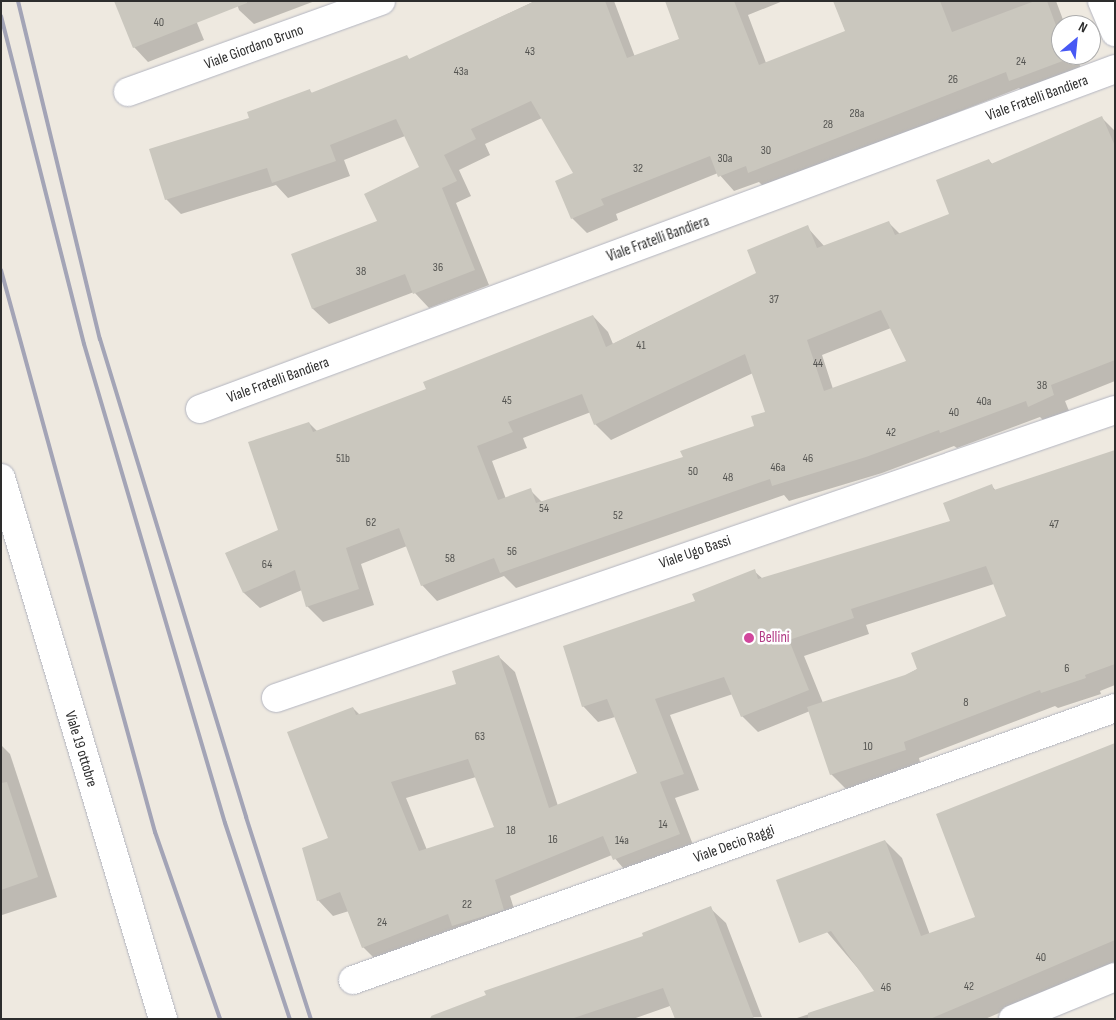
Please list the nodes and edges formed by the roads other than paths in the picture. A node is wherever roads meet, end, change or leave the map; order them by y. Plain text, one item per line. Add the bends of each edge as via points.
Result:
1 (381, 1) edge
2 (1102, 1) edge
3 (1115, 32) edge
4 (1115, 69) edge
5 (128, 92) dead end
6 (200, 408) dead end
7 (1115, 410) edge
8 (1, 478) edge
9 (276, 698) dead end
10 (1115, 708) edge
11 (1115, 977) edge
12 (353, 980) dead end
13 (163, 1019) edge
14 (1013, 1019) edge

1 - 5 street, Viale Giordano Bruno
2 - 3 street
4 - 6 street, Viale Fratelli Bandiera
7 - 9 street, Viale Ugo Bassi via 898,481
8 - 13 street, Viale 19 ottobre
10 - 12 street, Viale Decio Raggi
11 - 14 street

